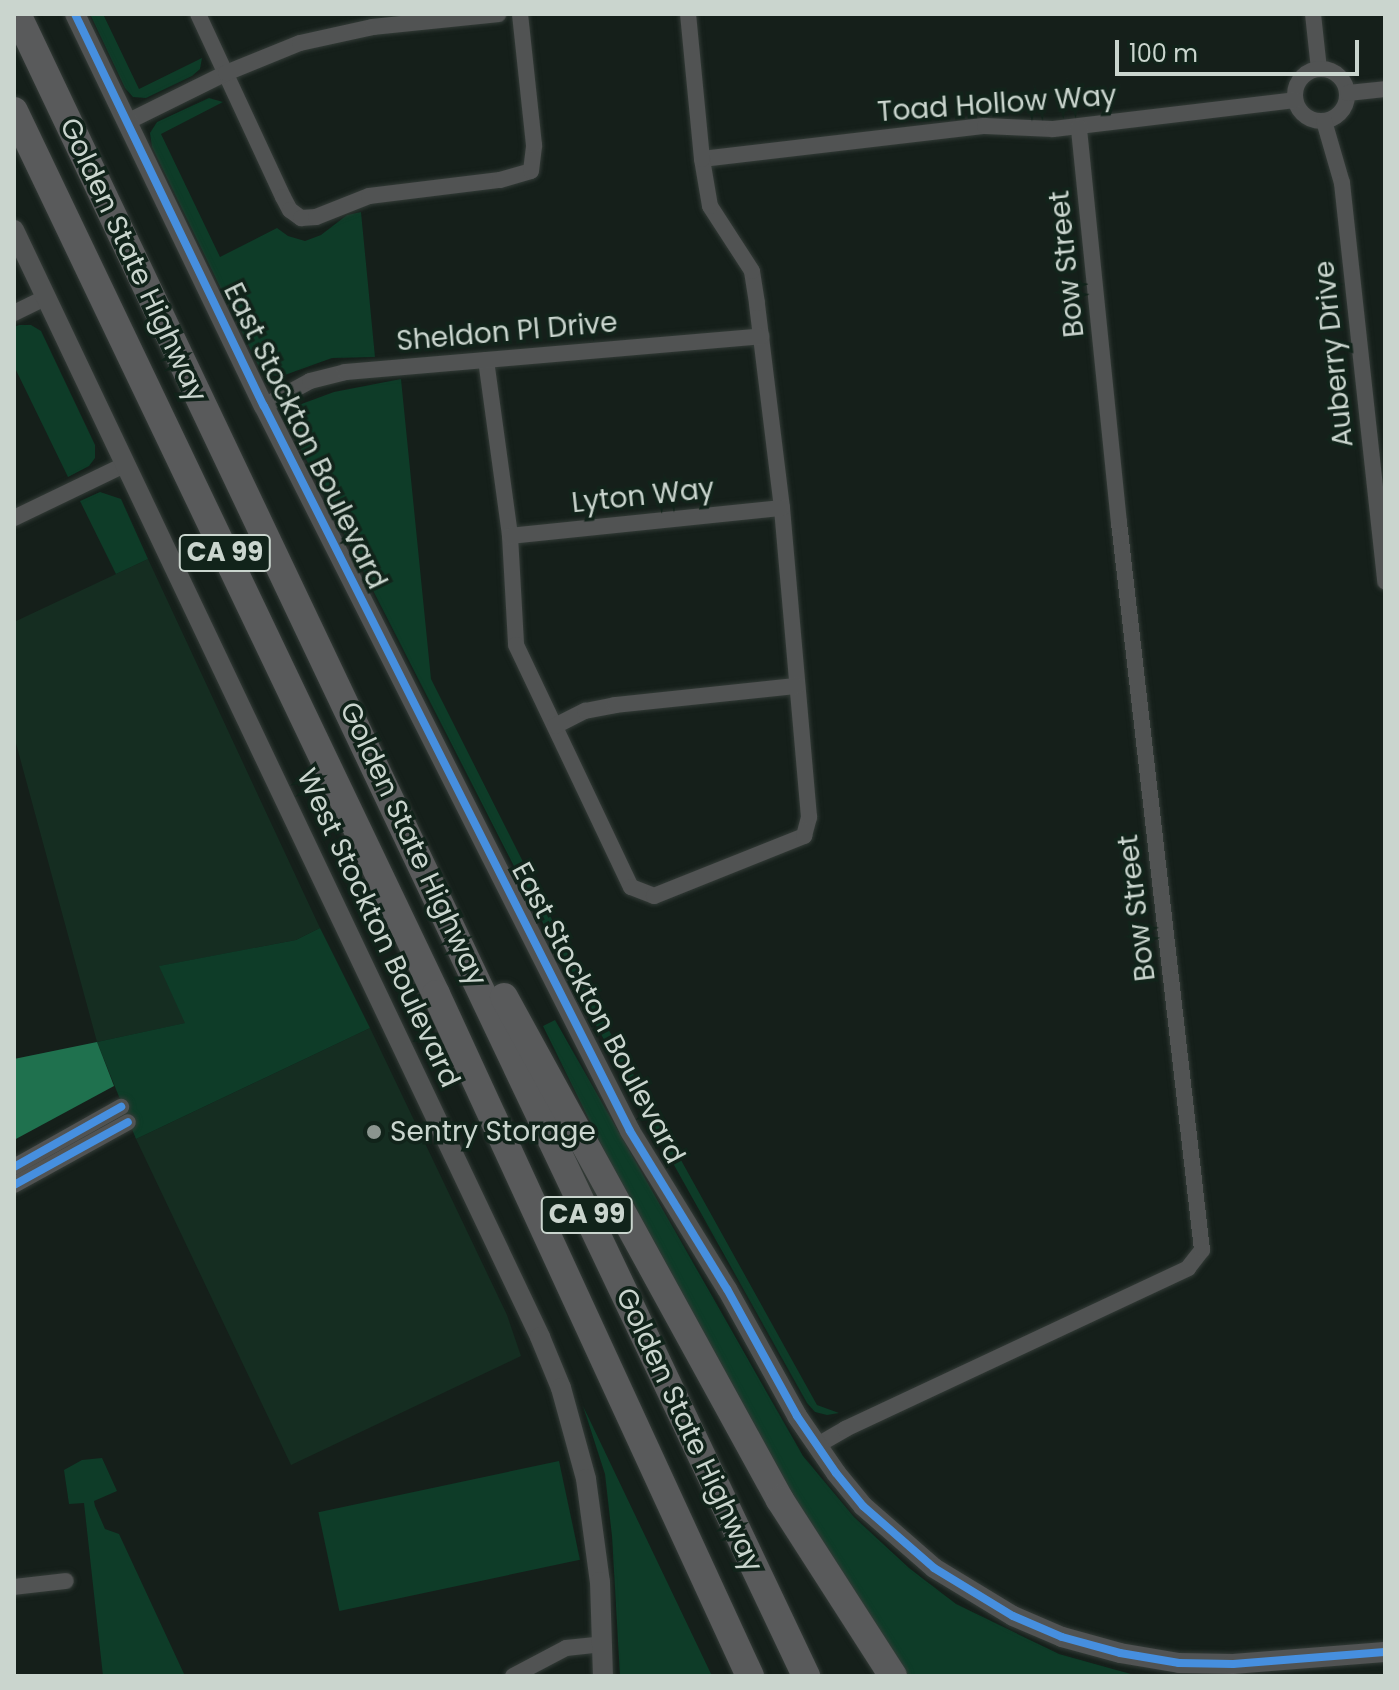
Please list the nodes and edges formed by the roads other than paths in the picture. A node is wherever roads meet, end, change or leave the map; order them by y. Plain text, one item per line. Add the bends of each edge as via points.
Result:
1 (17, 14) edge
2 (75, 14) edge
3 (198, 14) edge
4 (498, 14) edge
5 (520, 14) edge
6 (688, 14) edge
7 (1313, 14) edge
8 (1319, 69) junction
9 (226, 73) junction
10 (1385, 89) edge
11 (1348, 93) junction
12 (1295, 100) junction
13 (14, 111) edge
14 (1324, 121) junction
15 (127, 122) junction
16 (1079, 127) junction
17 (702, 159) junction
18 (14, 230) edge
19 (47, 297) junction
20 (14, 313) edge
21 (761, 336) junction
22 (486, 360) junction
23 (264, 406) junction
24 (1377, 438) edge
25 (126, 464) junction
26 (782, 508) junction
27 (14, 518) edge
28 (510, 536) junction
29 (1385, 582) edge
30 (797, 686) junction
31 (555, 726) junction
32 (370, 753) junction
33 (14, 1167) edge
34 (14, 1185) edge
35 (816, 1446) junction
36 (66, 1581) dead end
37 (14, 1587) edge
38 (603, 1644) junction
39 (1385, 1652) edge
40 (531, 1667) junction
41 (513, 1676) edge
42 (549, 1676) edge
43 (603, 1676) edge
44 (750, 1676) edge
45 (806, 1676) edge
46 (893, 1676) edge

1 - 32 highway, Golden State Highway / CA 99
2 - 15 street, East Stockton Boulevard
3 - 9 street
4 - 9 street via 333,33
5 - 9 street via 534,145 531,171 519,177 389,192 301,218 290,210
6 - 17 street
7 - 8 street
8 - 11 street via 1337,74
8 - 12 street via 1303,77
9 - 15 street
10 - 11 street
11 - 14 street via 1340,113
12 - 14 street via 1308,118
12 - 16 street, Toad Hollow Way
13 - 44 highway, Golden State Highway / CA 99 via 443,1008
14 - 24 street, Auberry Drive via 1342,183
15 - 23 street, East Stockton Boulevard
16 - 17 street, Toad Hollow Way via 985,126
16 - 35 street, Bow Street via 1202,1250 1188,1268
17 - 21 street via 710,206 752,271
18 - 19 street, West Stockton Boulevard
19 - 20 street
19 - 25 street, West Stockton Boulevard
21 - 22 street, Sheldon Pl Drive
21 - 26 street
22 - 23 street, Sheldon Pl Drive via 345,372 310,381
22 - 28 street
23 - 35 street, East Stockton Boulevard via 630,1131
24 - 29 street, Auberry Drive
25 - 27 street
25 - 38 street, West Stockton Boulevard via 561,1388 586,1479
26 - 28 street, Lyton Way
26 - 30 street
28 - 31 street via 516,645
30 - 31 street via 615,705 585,711
30 - 31 street via 809,817 804,836 654,896 631,887
32 - 45 highway, Golden State Highway / CA 99
32 - 46 highway via 780,1500
33 - 34 street via 124,1114
35 - 39 street, East Stockton Boulevard via 863,1506 934,1568 1013,1616 1062,1637 1179,1663
36 - 37 street
38 - 40 street via 566,1648
38 - 43 street, West Stockton Boulevard
40 - 41 street
40 - 42 street

